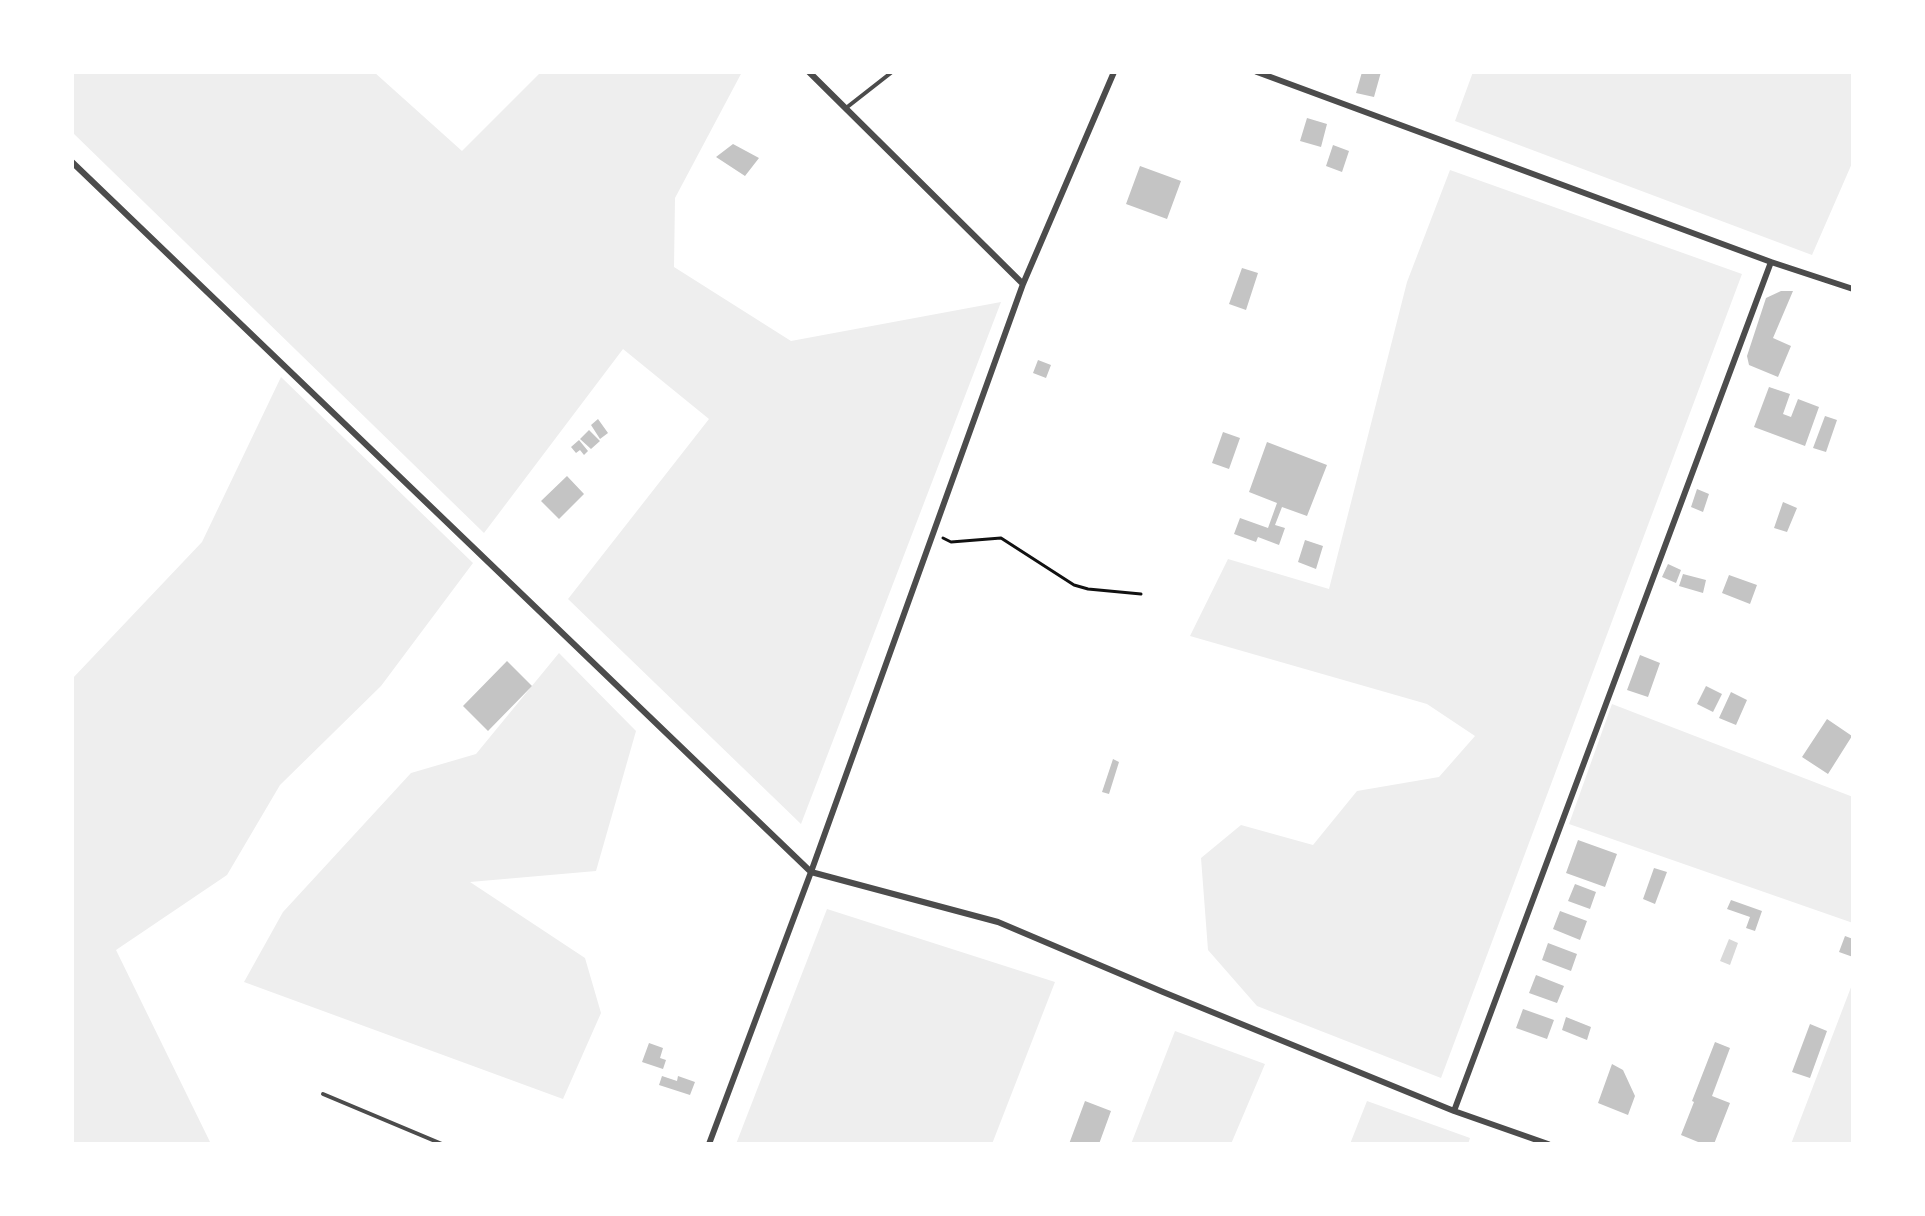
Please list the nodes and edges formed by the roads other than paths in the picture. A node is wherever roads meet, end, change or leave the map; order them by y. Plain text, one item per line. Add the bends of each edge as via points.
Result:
1 (809, 72) edge
2 (892, 72) edge
3 (1114, 72) edge
4 (1257, 72) edge
5 (846, 108) junction
6 (72, 162) edge
7 (1771, 262) junction
8 (1023, 284) junction
9 (1853, 289) edge
10 (811, 872) junction
11 (323, 1094) dead end
12 (1454, 1110) junction
13 (442, 1144) edge
14 (709, 1144) edge
15 (1548, 1144) edge

1 - 5 street
2 - 5 lane
3 - 8 street
4 - 7 street
5 - 8 street
6 - 10 street
7 - 9 street
7 - 12 street
8 - 10 street
10 - 12 street via 998,922
10 - 14 street
11 - 13 lane
12 - 15 street

